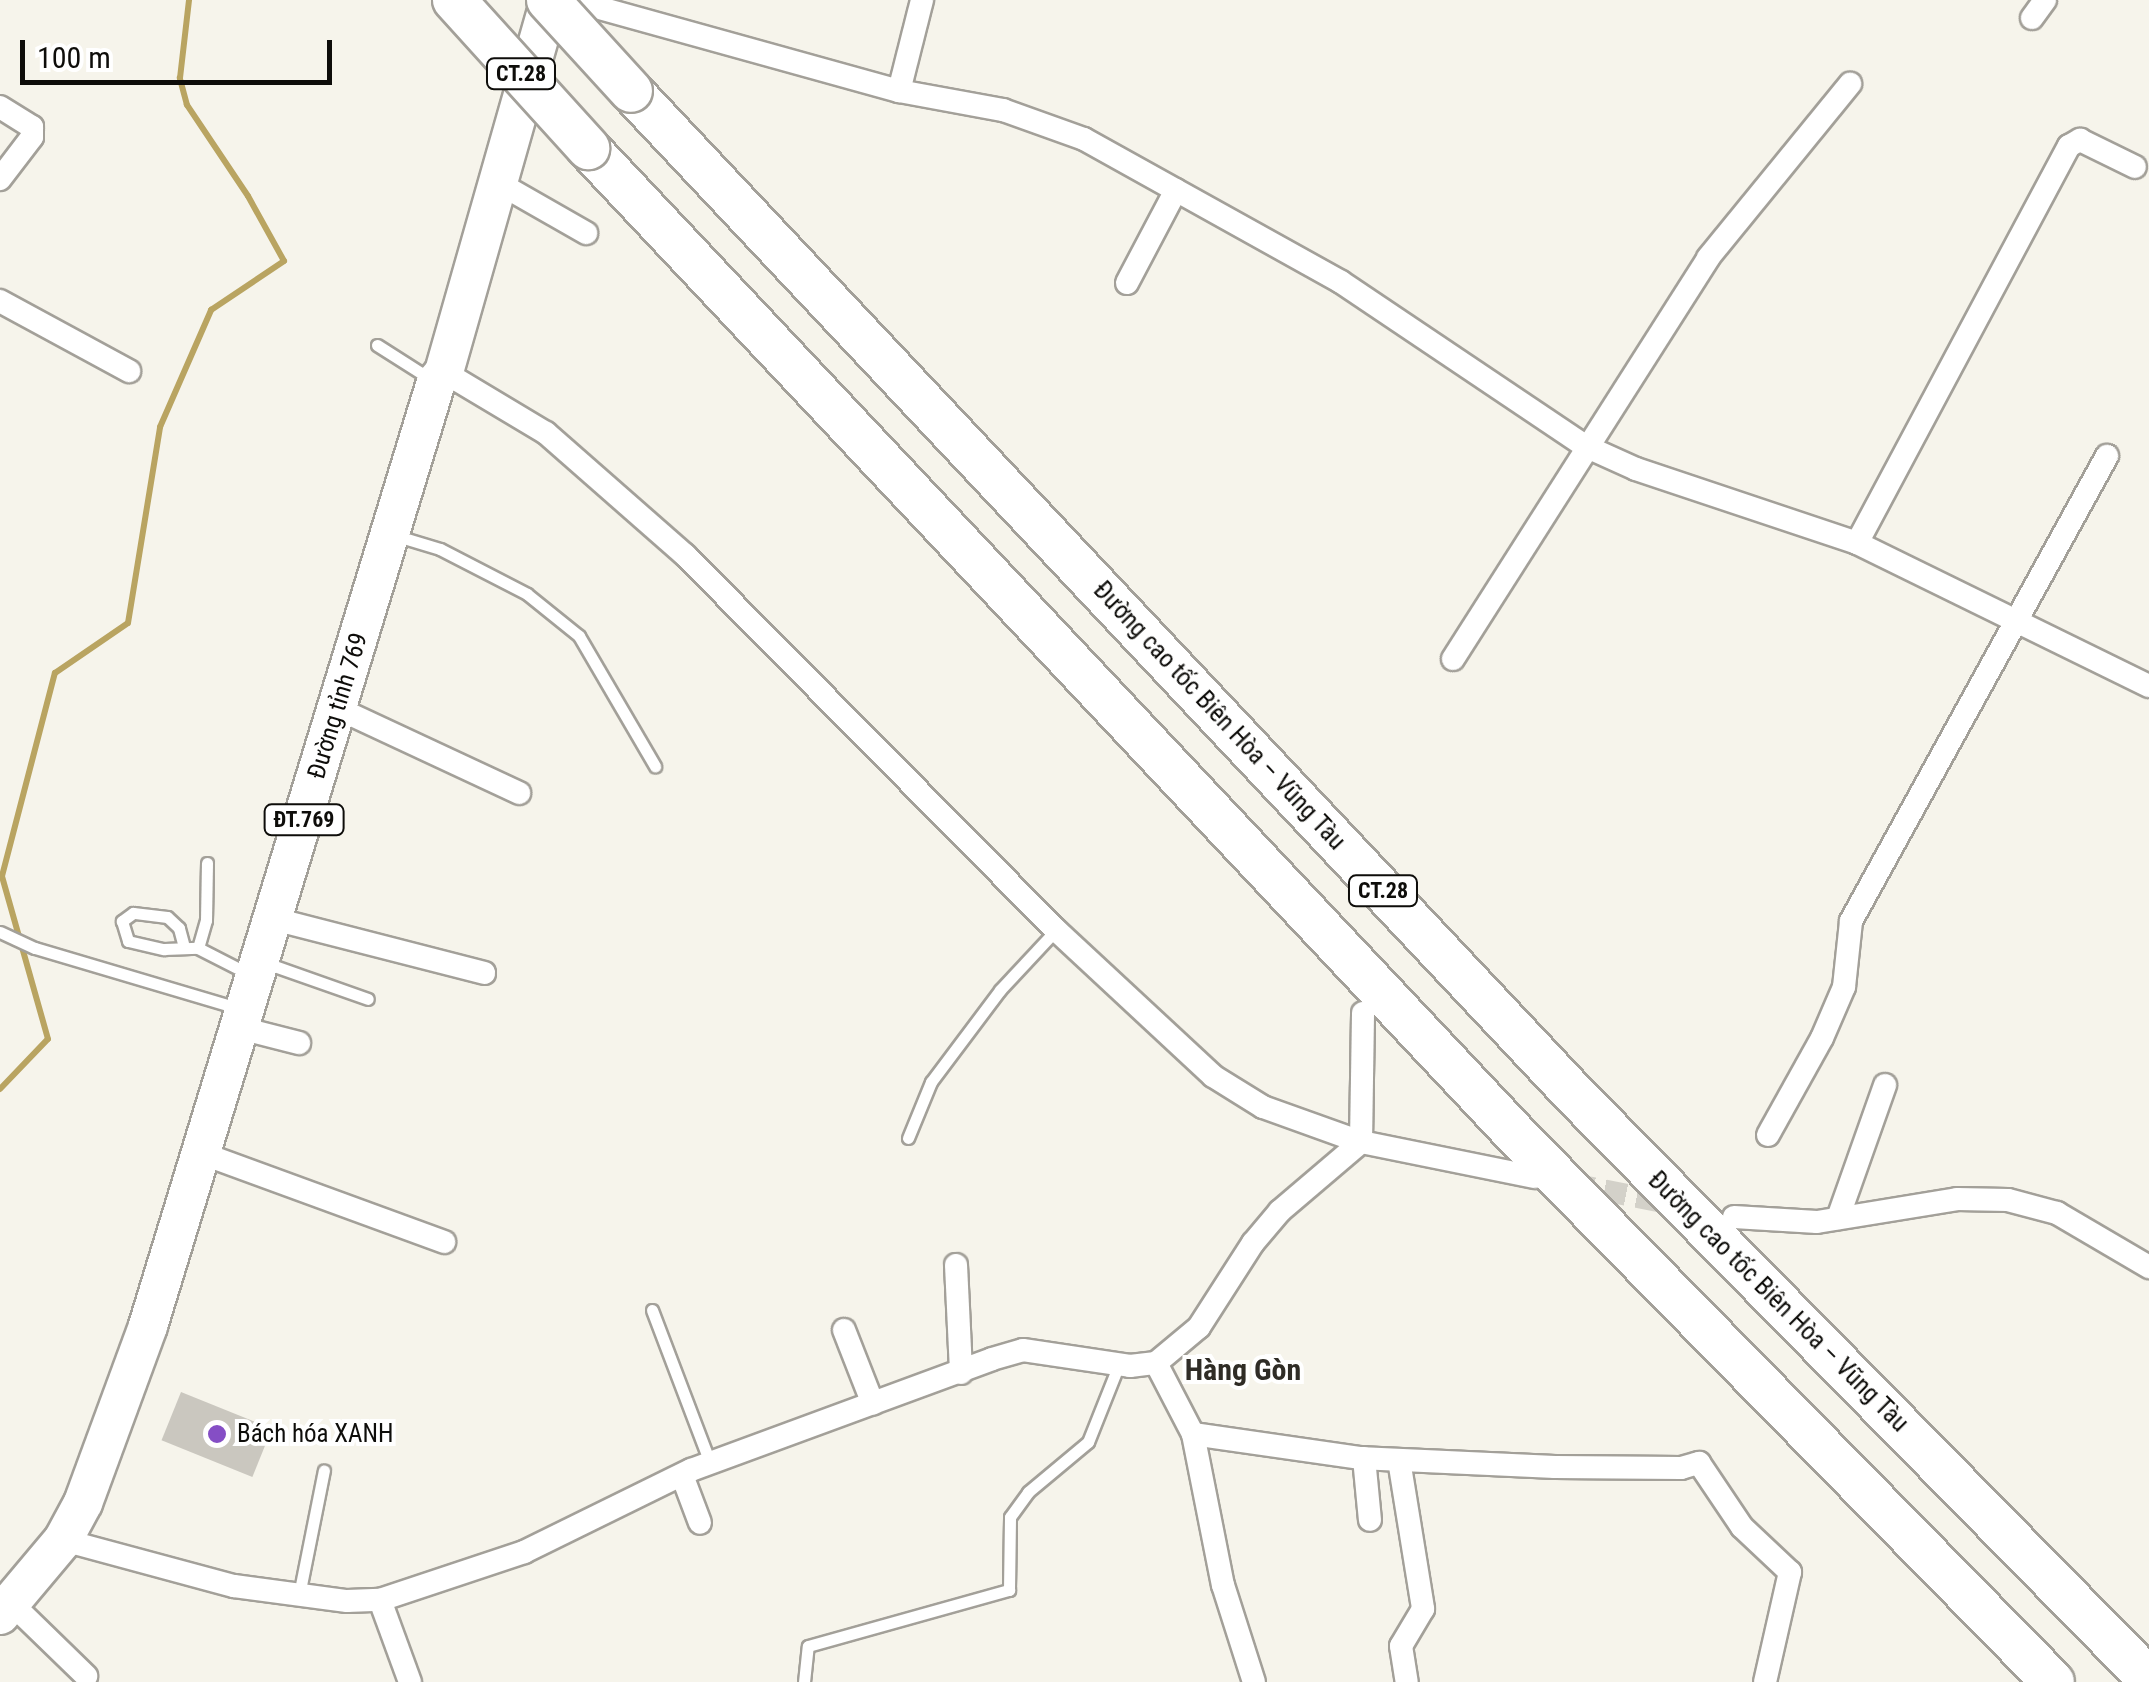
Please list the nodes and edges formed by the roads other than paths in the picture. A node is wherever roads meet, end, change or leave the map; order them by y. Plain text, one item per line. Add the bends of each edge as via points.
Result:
1 (454, 0) edge
2 (549, 0) edge
3 (571, 0) edge
4 (922, 0) edge
5 (1850, 84) dead end
6 (899, 91) junction
7 (0, 107) edge
8 (2135, 167) dead end
9 (0, 179) edge
10 (495, 180) junction
11 (1176, 190) junction
12 (586, 232) dead end
13 (1127, 283) dead end
14 (0, 301) edge
15 (377, 345) dead end
16 (129, 371) dead end
17 (440, 377) junction
18 (1585, 446) junction
19 (2107, 456) dead end
20 (390, 534) junction
21 (1857, 544) junction
22 (2014, 618) junction
23 (1453, 659) dead end
24 (2149, 686) edge
25 (338, 708) junction
26 (655, 766) dead end
27 (518, 793) dead end
28 (207, 863) dead end
29 (274, 919) junction
30 (1056, 930) junction
31 (4, 934) edge
32 (184, 946) junction
33 (198, 948) junction
34 (484, 974) dead end
35 (250, 994) junction
36 (368, 998) dead end
37 (1364, 1013) dead end
38 (299, 1043) dead end
39 (1885, 1085) dead end
40 (1768, 1136) dead end
41 (908, 1138) dead end
42 (1362, 1142) junction
43 (201, 1152) junction
44 (1534, 1177) dead end
45 (1734, 1216) dead end
46 (1838, 1218) junction
47 (444, 1242) dead end
48 (956, 1265) dead end
49 (2149, 1267) edge
50 (652, 1310) dead end
51 (844, 1330) dead end
52 (1156, 1363) junction
53 (1118, 1364) junction
54 (961, 1372) junction
55 (873, 1404) junction
56 (1192, 1434) junction
57 (1364, 1458) junction
58 (1400, 1460) junction
59 (710, 1463) junction
60 (324, 1470) dead end
61 (682, 1474) junction
62 (1370, 1520) dead end
63 (700, 1524) dead end
64 (63, 1540) junction
65 (299, 1595) junction
66 (380, 1600) junction
67 (5, 1609) edge
68 (86, 1676) dead end
69 (2149, 1679) edge
70 (410, 1682) edge
71 (804, 1682) edge
72 (1254, 1682) edge
73 (1406, 1682) edge
74 (1764, 1682) edge
75 (2053, 1682) edge

1 - 75 highway, CT.28, bridge via 1519,1138
2 - 10 main road, Đường tỉnh 769 / ĐT.769
2 - 69 highway, Đường cao tốc Biên Hòa – Vũng Tàu / CT.28, bridge via 1570,1090
3 - 6 street
4 - 6 street
5 - 18 street via 1708,258
6 - 11 street via 1003,110 1084,138
7 - 9 street via 32,127 32,138
8 - 21 street via 2080,140 2069,146
10 - 12 street
10 - 17 main road, Đường tỉnh 769 / ĐT.769
11 - 13 street
11 - 18 street via 1341,282
14 - 16 street
15 - 17 lane
17 - 20 main road, Đường tỉnh 769 / ĐT.769
17 - 30 street via 546,433 686,554
18 - 21 street via 1636,470
18 - 23 street
19 - 22 street
20 - 25 main road, Đường tỉnh 769 / ĐT.769
20 - 26 lane via 440,549 528,594 579,636
21 - 22 street
22 - 24 street
22 - 40 street via 1851,921 1844,987
25 - 27 street
25 - 29 main road, Đường tỉnh 769 / ĐT.769
28 - 33 lane via 206,920
29 - 34 street
29 - 35 main road, Đường tỉnh 769 / ĐT.769
30 - 41 lane via 1000,990 931,1082
30 - 42 street via 1213,1076 1262,1108
31 - 35 lane via 35,948
32 - 32 lane via 128,941 122,921 133,913 167,918 179,928
32 - 33 lane
33 - 35 lane
35 - 36 lane
35 - 38 street
35 - 43 main road, Đường tỉnh 769 / ĐT.769
37 - 42 street
39 - 46 street
42 - 44 street
42 - 52 street via 1280,1212 1200,1326
43 - 47 street
43 - 64 main road, Đường tỉnh 769 / ĐT.769 via 110,1437
45 - 46 street via 1774,1222
46 - 49 street via 1957,1199 2008,1200 2057,1213
48 - 54 street
50 - 59 lane
51 - 55 street
52 - 53 street
52 - 56 street
53 - 54 street via 1023,1350
53 - 71 lane via 1088,1442 1028,1492 1010,1516 1009,1590 808,1646
54 - 55 street
55 - 59 street
56 - 57 street
56 - 72 street via 1224,1585
57 - 58 street
57 - 62 street
58 - 73 street via 1423,1609 1401,1646
58 - 74 street via 1663,1468 1700,1463 1742,1527 1790,1572
59 - 61 street
60 - 65 lane
61 - 63 street
61 - 66 street via 524,1552
64 - 65 street via 234,1586
64 - 67 main road, Đường tỉnh 769 / ĐT.769
65 - 66 street
66 - 70 street
67 - 68 street

